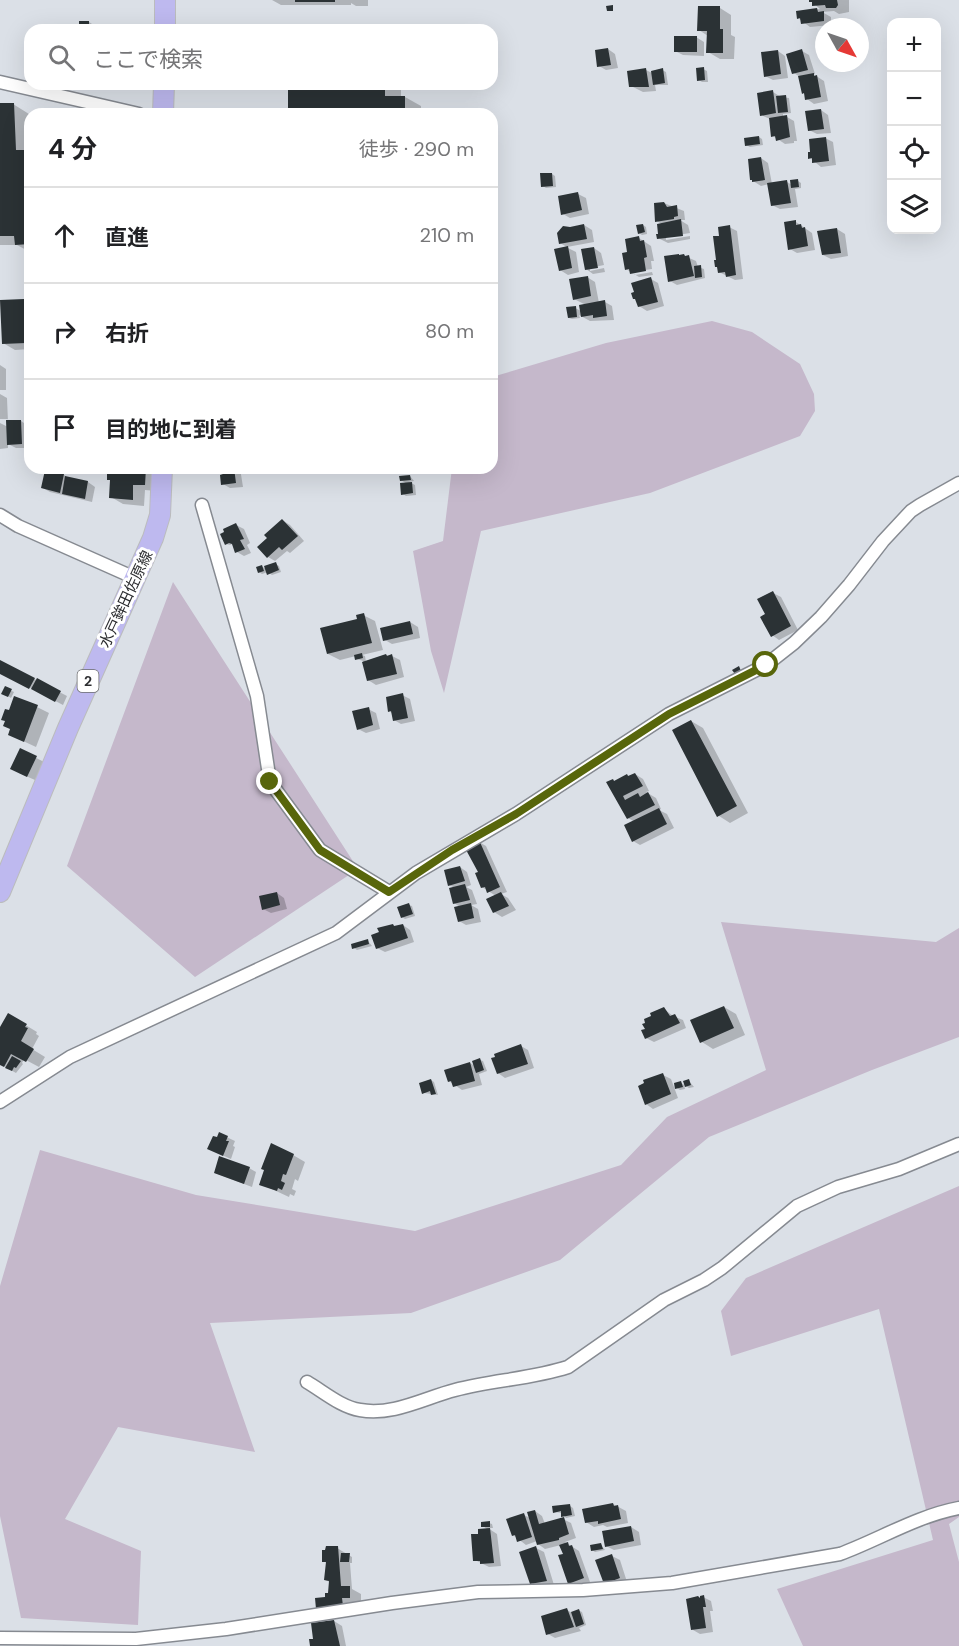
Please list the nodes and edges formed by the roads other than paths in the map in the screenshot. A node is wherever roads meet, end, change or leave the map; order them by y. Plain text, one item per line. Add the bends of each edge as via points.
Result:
1 (165, 0) edge
2 (165, 24) edge
3 (0, 82) edge
4 (24, 88) edge
5 (35, 90) edge
6 (164, 90) edge
7 (113, 108) edge
8 (163, 108) edge
9 (162, 474) edge
10 (959, 483) edge
11 (202, 505) dead end
12 (0, 515) edge
13 (135, 578) junction
14 (0, 892) edge
15 (389, 892) junction
16 (0, 1102) edge
17 (959, 1144) edge
18 (307, 1382) dead end
19 (959, 1508) edge
20 (0, 1638) edge

1 - 2 main road
3 - 4 street
5 - 7 street
6 - 8 main road
9 - 13 main road, 水戸鉾田佐原線 / 2 via 160,514
10 - 15 street via 911,511 821,617 776,658 669,714
11 - 15 street via 257,696 270,782 320,850
12 - 13 street
13 - 14 main road, 水戸鉾田佐原線 / 2
15 - 16 street via 336,933 70,1057
17 - 18 street via 899,1169 838,1187 797,1206 722,1268 664,1300 568,1367 454,1390 381,1411 350,1408
19 - 20 street via 934,1513 840,1554 672,1583 478,1592 136,1639

